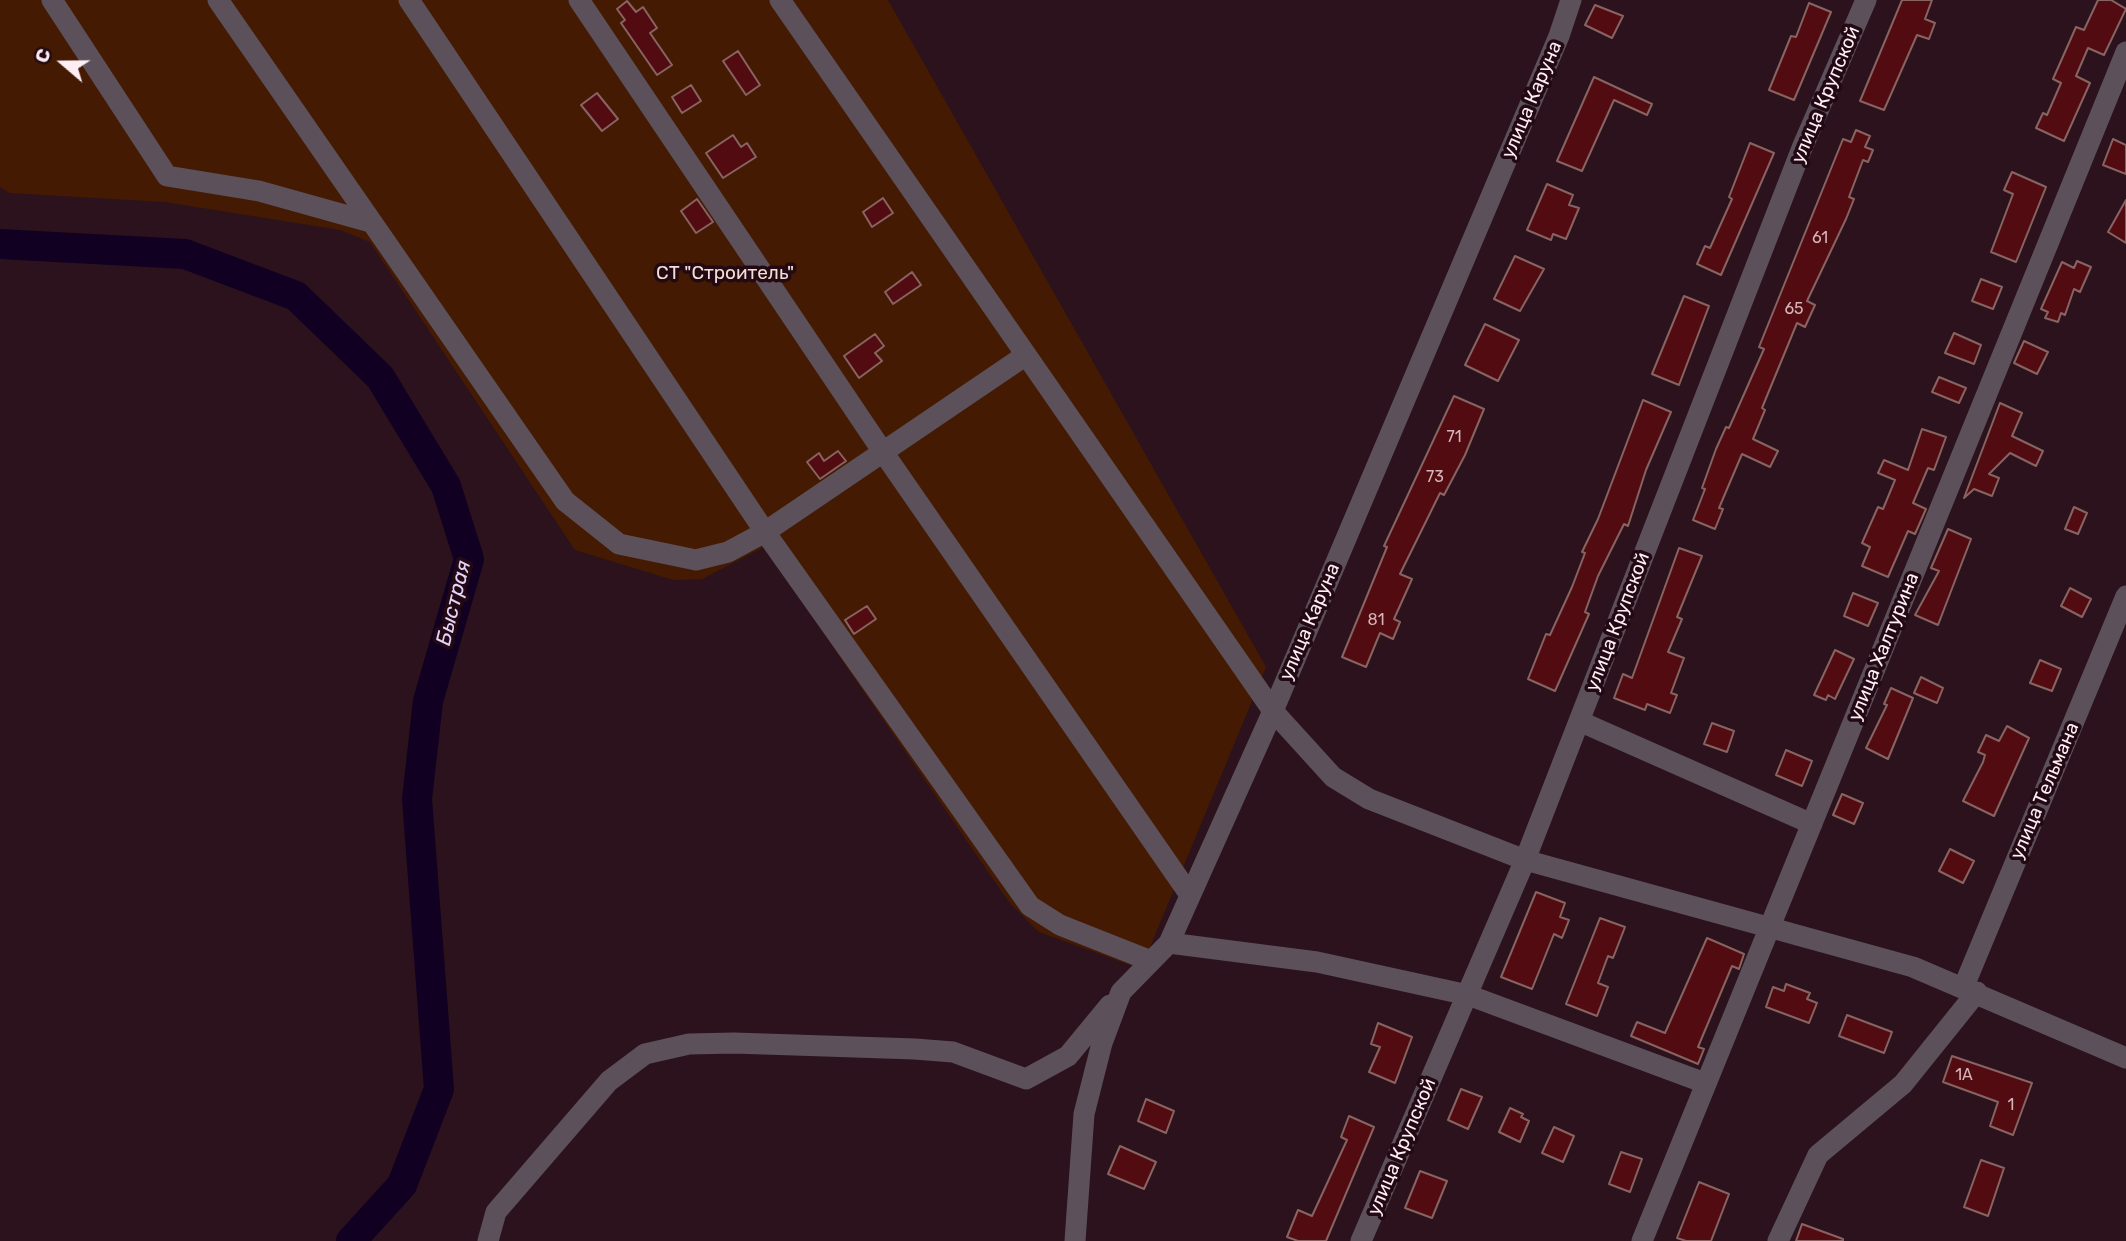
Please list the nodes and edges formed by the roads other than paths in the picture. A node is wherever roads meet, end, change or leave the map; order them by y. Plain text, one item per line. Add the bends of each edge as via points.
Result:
1 (52, 0) edge
2 (218, 0) edge
3 (409, 0) edge
4 (579, 0) edge
5 (779, 0) edge
6 (1571, 0) edge
7 (1866, 0) edge
8 (2126, 52) edge
9 (370, 222) junction
10 (1026, 355) junction
11 (883, 452) junction
12 (765, 532) junction
13 (2126, 596) edge
14 (1273, 711) junction
15 (1579, 721) junction
16 (1812, 824) junction
17 (1525, 860) junction
18 (1190, 895) junction
19 (1769, 929) junction
20 (1169, 943) junction
21 (1152, 961) junction
22 (1970, 989) junction
23 (1121, 992) junction
24 (1468, 995) junction
25 (2126, 1058) edge
26 (1705, 1083) junction
27 (488, 1241) edge
28 (1075, 1241) edge
29 (1362, 1241) edge
30 (1643, 1241) edge
31 (1778, 1241) edge

1 - 9 street via 167,176 258,191
2 - 9 street
3 - 12 street
4 - 11 street
5 - 10 street
6 - 14 street, улица Каруна
7 - 15 street, улица Крупской via 1802,148
8 - 16 street, улица Халтурина
9 - 12 street via 565,501 619,544 696,560 727,552
10 - 11 street
10 - 14 street
11 - 12 street
11 - 18 street
12 - 21 street via 1030,906 1060,925
13 - 22 street, улица Тельмана
14 - 17 street via 1333,777 1369,799
14 - 18 street, улица Каруна
15 - 16 street
15 - 17 street, улица Крупской
16 - 19 street, улица Халтурина
17 - 19 street
17 - 24 street, улица Крупской
18 - 20 street, улица Каруна
19 - 22 street via 1913,967
19 - 26 street, улица Халтурина
20 - 21 street, улица Каруна
20 - 24 street via 1318,962
21 - 23 street, улица Каруна
22 - 25 street
22 - 31 street, улица Тельмана via 1903,1084 1818,1155
23 - 27 street via 1068,1056 1026,1079 953,1052 915,1049 734,1043 690,1044 645,1054 608,1081 496,1212
23 - 28 street, улица Каруна via 1084,1114
24 - 26 street
24 - 29 street, улица Крупской
26 - 30 street, улица Халтурина

